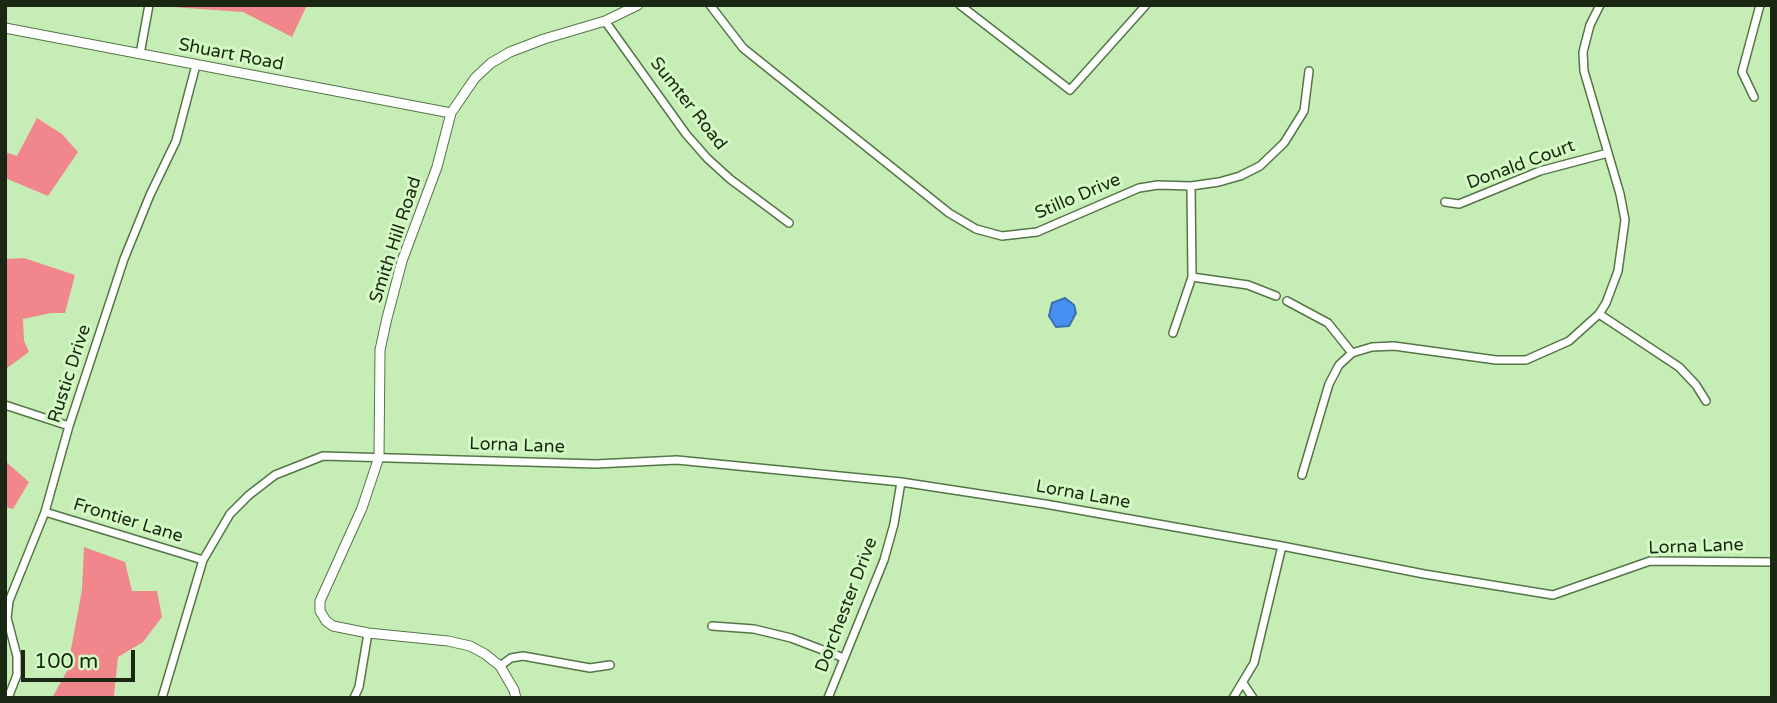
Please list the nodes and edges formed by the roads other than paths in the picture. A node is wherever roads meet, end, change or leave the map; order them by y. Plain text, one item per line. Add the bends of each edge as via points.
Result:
1 (149, 5) edge
2 (638, 5) edge
3 (710, 5) edge
4 (960, 5) edge
5 (1146, 5) edge
6 (1600, 5) edge
7 (1760, 5) edge
8 (605, 21) junction
9 (5, 28) edge
10 (140, 54) junction
11 (196, 65) junction
12 (1309, 71) dead end
13 (1754, 97) dead end
14 (451, 113) junction
15 (1608, 153) junction
16 (1191, 186) junction
17 (1445, 202) dead end
18 (789, 223) dead end
19 (1192, 277) junction
20 (1276, 296) dead end
21 (1287, 301) dead end
22 (1599, 314) junction
23 (1173, 333) dead end
24 (1352, 353) junction
25 (1706, 401) dead end
26 (5, 405) edge
27 (69, 426) junction
28 (379, 457) junction
29 (1301, 475) dead end
30 (901, 482) junction
31 (45, 512) junction
32 (1282, 546) junction
33 (203, 560) junction
34 (1772, 562) edge
35 (712, 626) dead end
36 (368, 633) junction
37 (844, 658) junction
38 (610, 665) dead end
39 (500, 666) junction
40 (1243, 682) junction
41 (8, 698) edge
42 (162, 698) edge
43 (354, 698) edge
44 (516, 698) edge
45 (828, 698) edge
46 (1233, 698) edge
47 (1253, 698) edge

1 - 10 street
2 - 8 street, Smith Hill Road
3 - 16 street, Stillo Drive via 743,48 949,213 976,229 1002,236 1037,232 1139,188
4 - 5 street via 1070,90
6 - 15 street via 1583,52 1584,71
7 - 13 street via 1742,72
8 - 14 street, Smith Hill Road via 510,52 491,63
8 - 18 street, Sumter Road via 707,158
9 - 10 street, Shuart Road
10 - 11 street, Shuart Road
11 - 14 street, Shuart Road
11 - 27 street, Rustic Drive via 176,141 124,260
12 - 16 street, Stillo Drive via 1304,111 1284,143 1260,166 1240,176
14 - 28 street, Smith Hill Road via 437,167 402,261 380,350
15 - 17 street, Donald Court via 1540,171 1459,204
15 - 22 street via 1625,220 1618,271
16 - 19 street
19 - 20 street via 1248,285
19 - 23 street
21 - 24 street via 1328,323
22 - 24 street via 1569,341 1526,360 1394,346
22 - 25 street via 1679,367
24 - 29 street via 1329,384
26 - 27 street
27 - 31 street, Rustic Drive
28 - 30 street, Lorna Lane via 596,464 677,460
28 - 33 street, Lorna Lane via 323,456 275,475 230,514
28 - 36 street, Smith Hill Road via 362,508 320,601 326,621
30 - 32 street, Lorna Lane
30 - 37 street, Dorchester Drive via 884,560
31 - 33 street, Frontier Lane
31 - 41 street, Rustic Drive via 9,601 7,618 17,675
32 - 34 street, Lorna Lane via 1553,595 1650,561
32 - 40 street via 1254,663
33 - 42 street, Lorna Lane
35 - 37 street via 754,629
36 - 39 street, Smith Hill Road via 448,640 470,646
36 - 43 street
37 - 45 street, Dorchester Drive
38 - 39 street via 590,668 523,656
39 - 44 street, Smith Hill Road
40 - 46 street
40 - 47 street

